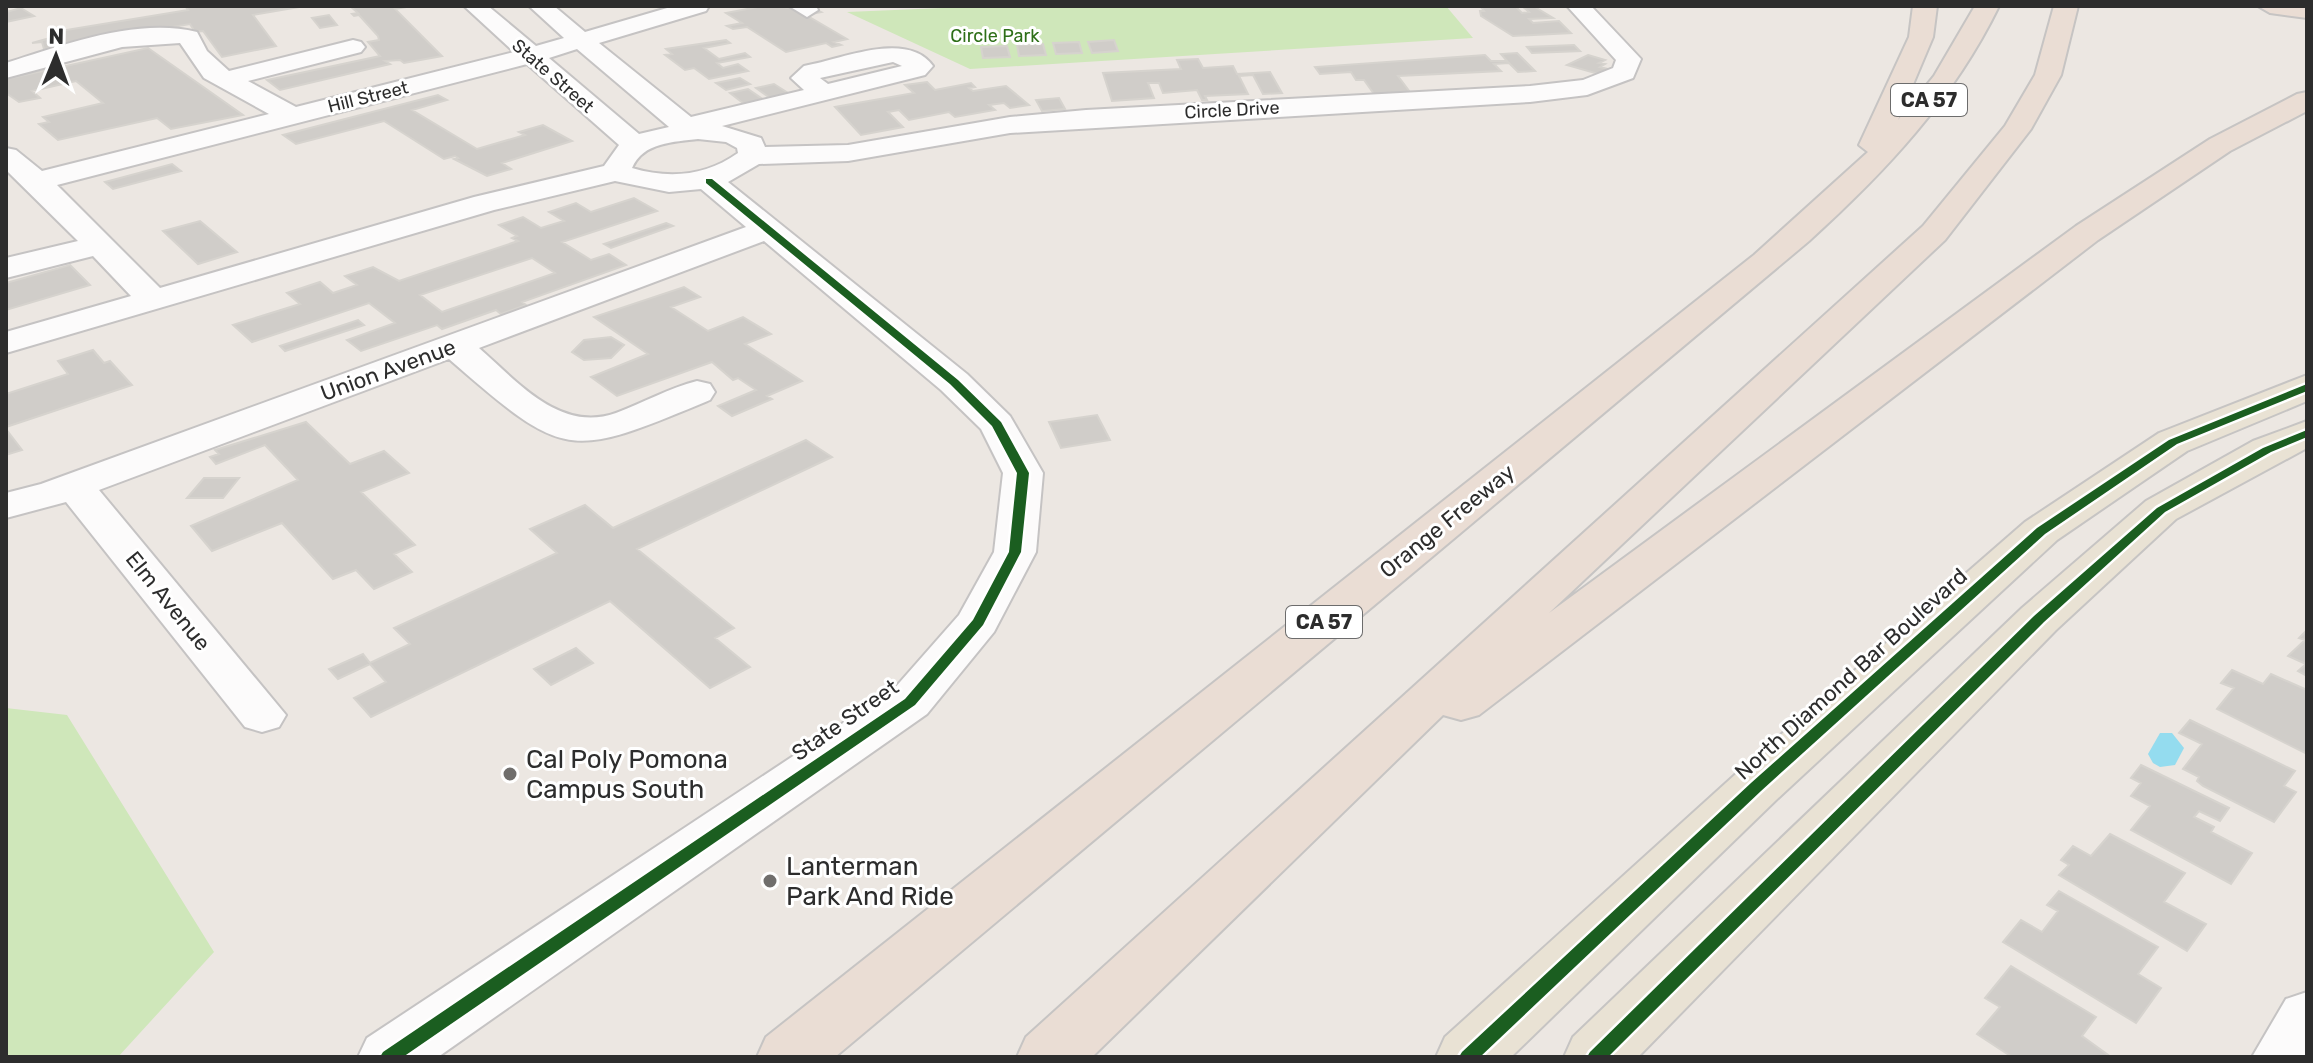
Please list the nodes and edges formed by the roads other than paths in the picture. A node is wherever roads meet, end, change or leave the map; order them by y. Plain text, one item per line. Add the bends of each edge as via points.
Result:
1 (475, 6) edge
2 (540, 6) edge
3 (698, 6) edge
4 (1578, 6) edge
5 (1925, 6) edge
6 (1987, 6) edge
7 (2066, 6) edge
8 (2270, 6) edge
9 (2307, 11) edge
10 (582, 41) junction
11 (353, 47) dead end
12 (529, 56) junction
13 (6, 71) edge
14 (228, 80) junction
15 (824, 93) dead end
16 (2307, 100) edge
17 (293, 116) junction
18 (693, 129) junction
19 (631, 142) junction
20 (6, 156) edge
21 (752, 156) junction
22 (616, 172) junction
23 (709, 181) junction
24 (38, 183) junction
25 (1856, 183) junction
26 (6, 193) edge
27 (501, 199) junction
28 (768, 229) junction
29 (100, 245) junction
30 (6, 268) edge
31 (152, 299) junction
32 (6, 343) edge
33 (454, 345) junction
34 (2307, 387) edge
35 (697, 392) dead end
36 (2307, 433) edge
37 (74, 486) junction
38 (6, 506) edge
39 (262, 715) dead end
40 (1302, 822) junction
41 (2307, 1017) edge
42 (389, 1057) edge
43 (789, 1057) edge
44 (1049, 1057) edge
45 (1468, 1057) edge
46 (1596, 1057) edge
47 (2283, 1057) edge

1 - 12 street, State Street
2 - 10 street
3 - 10 street, Hill Street
4 - 21 street, Circle Drive via 1629,59 1624,73 1587,87 1086,118 996,127 848,153
5 - 25 highway via 1921,37
6 - 25 highway, Orange Freeway / CA 57 via 1971,41 1936,92
7 - 40 highway via 2048,75 2025,115 1934,233
8 - 9 highway
10 - 12 street, Hill Street
10 - 18 street
11 - 14 street
12 - 17 street, Hill Street
12 - 19 street, State Street
13 - 14 street via 129,40 179,36 189,37 213,73
14 - 17 street
15 - 18 street
16 - 40 highway via 2220,145 2087,233
17 - 24 street, Hill Street
18 - 19 street
18 - 21 street via 732,135 751,144
19 - 22 street
19 - 27 street via 497,180 493,186
20 - 24 street
21 - 23 street via 736,170
22 - 23 street via 641,181
22 - 27 street
23 - 28 street, State Street
24 - 26 street, Hill Street
24 - 29 street
25 - 43 highway, Orange Freeway / CA 57 via 1766,262
27 - 31 street
28 - 33 street, Union Avenue
28 - 42 street, State Street via 954,382 997,424 1023,473 1015,552 978,622 910,702
29 - 30 street
29 - 31 street
31 - 32 street
33 - 35 street via 540,417 564,428 585,431 616,424
33 - 37 street, Union Avenue
34 - 45 main road, North Diamond Bar Boulevard via 2173,442 2041,531 1756,787
36 - 46 main road via 2161,510 2039,619
37 - 38 street, Union Avenue
37 - 39 street, Elm Avenue
40 - 44 highway
41 - 47 street

